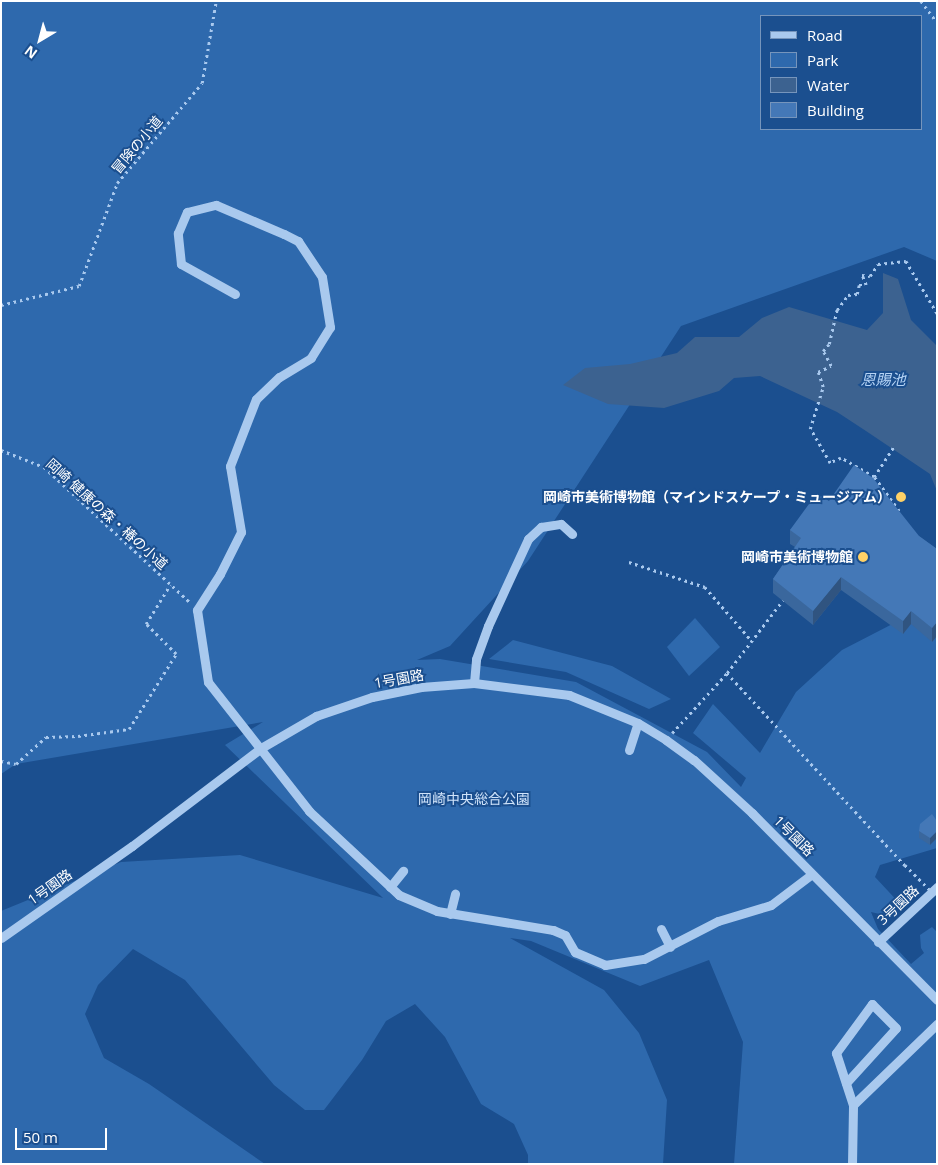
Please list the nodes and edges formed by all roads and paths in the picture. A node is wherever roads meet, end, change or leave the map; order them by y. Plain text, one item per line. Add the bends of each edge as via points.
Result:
1 (216, 1) edge
2 (920, 1) edge
3 (937, 22) edge
4 (235, 294) dead end
5 (1, 305) edge
6 (937, 313) edge
7 (894, 446) dead end
8 (1, 450) edge
9 (874, 477) junction
10 (902, 515) edge
11 (572, 534) dead end
12 (629, 562) dead end
13 (170, 584) junction
14 (783, 600) edge
15 (197, 610) junction
16 (752, 640) junction
17 (727, 673) junction
18 (474, 683) junction
19 (638, 723) junction
20 (666, 740) junction
21 (261, 748) junction
22 (629, 750) dead end
23 (1, 761) edge
24 (403, 872) dead end
25 (812, 874) junction
26 (390, 887) junction
27 (937, 887) edge
28 (455, 894) dead end
29 (937, 897) edge
30 (450, 914) junction
31 (661, 929) dead end
32 (1, 938) edge
33 (878, 942) junction
34 (670, 946) junction
35 (937, 1000) edge
36 (937, 1024) edge
37 (846, 1083) junction
38 (853, 1105) junction
39 (852, 1164) edge

1 - 5 path, 冒険の小道 via 202,82 118,183 79,286
2 - 3 path
4 - 15 street via 180,264 178,233 187,212 216,204 298,241 322,277 330,327 311,358 279,377 256,399 230,466 240,532 220,574
6 - 9 path via 906,261 878,264 870,276 862,275 866,285 859,285 857,294 848,295 837,310 829,344 822,352 831,366 818,372 823,386 810,429 830,463 841,458
7 - 9 path
8 - 13 path, 岡崎 健康の森・椿の小道 via 44,468
9 - 10 path
11 - 18 street via 561,524 541,527 528,539 488,626 476,659
12 - 16 path via 705,587
13 - 15 path, 岡崎 健康の森・椿の小道
13 - 23 path, 岡崎 健康の森・椿の小道 via 146,624 176,654 129,728 46,737 16,764
14 - 16 path
15 - 21 street via 208,682
16 - 17 path
17 - 20 path
17 - 29 path, bridge
18 - 19 street, 1号園路 via 569,695
18 - 21 street, 1号園路 via 421,687 372,697 316,716
19 - 20 street, 1号園路
19 - 22 street
20 - 25 street, 1号園路 via 716,780
21 - 26 street via 309,811
21 - 32 street, 1号園路 via 132,846
24 - 26 street
25 - 33 street, 1号園路
25 - 34 street via 771,905 718,921
26 - 30 street via 399,895
27 - 33 street, 3号園路
28 - 30 street
30 - 34 street via 553,930 565,934 575,952 606,965 644,959
31 - 34 street
33 - 35 street
36 - 38 street
37 - 37 street via 836,1053 872,1004 896,1028
37 - 38 street
38 - 39 street

